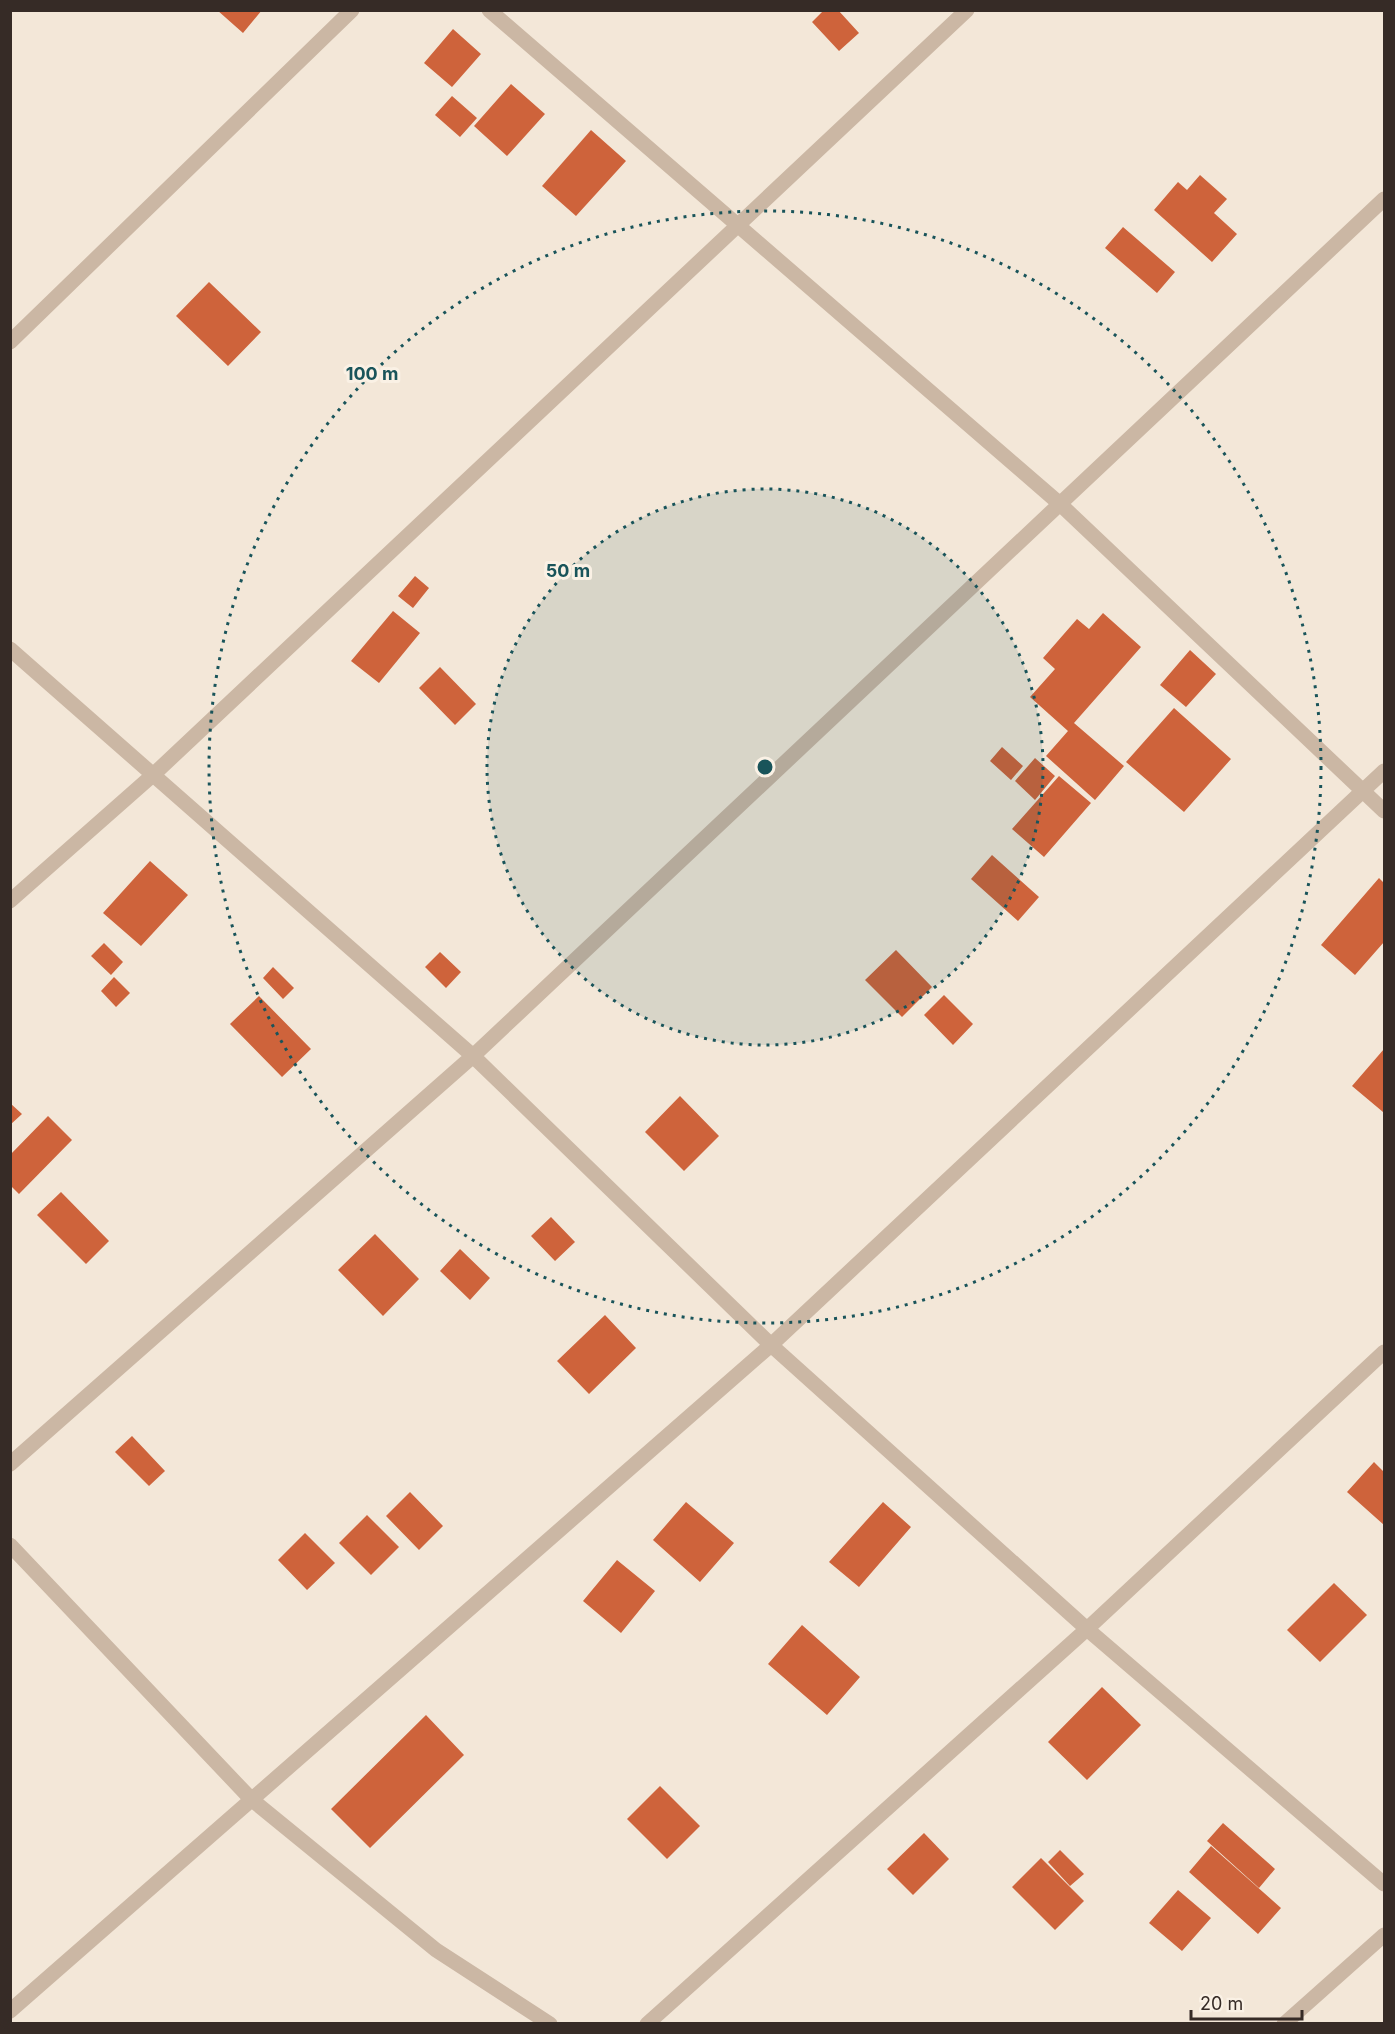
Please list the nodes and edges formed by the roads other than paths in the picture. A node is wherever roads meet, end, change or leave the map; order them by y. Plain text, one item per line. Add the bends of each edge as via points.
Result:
1 (352, 10) edge
2 (489, 10) edge
3 (967, 10) edge
4 (1384, 199) edge
5 (738, 224) junction
6 (10, 342) edge
7 (1060, 504) junction
8 (10, 649) edge
9 (1384, 771) edge
10 (154, 774) junction
11 (1363, 791) junction
12 (1384, 811) edge
13 (10, 901) edge
14 (473, 1056) junction
15 (771, 1345) junction
16 (1384, 1352) edge
17 (10, 1464) edge
18 (10, 1545) edge
19 (1087, 1629) junction
20 (251, 1799) junction
21 (1384, 1884) edge
22 (1384, 1935) edge
23 (10, 2011) edge
24 (550, 2024) edge
25 (647, 2024) edge
26 (1284, 2024) edge

1 - 6 street
2 - 5 street
3 - 5 street
4 - 7 street
5 - 7 street
5 - 10 street
7 - 11 street
7 - 14 street
8 - 10 street
9 - 11 street
10 - 13 street
10 - 14 street
11 - 12 street
11 - 15 street
14 - 15 street
14 - 17 street
15 - 19 street
15 - 20 street
16 - 19 street
18 - 20 street
19 - 21 street
19 - 25 street
20 - 23 street
20 - 24 street via 436,1950
22 - 26 street

